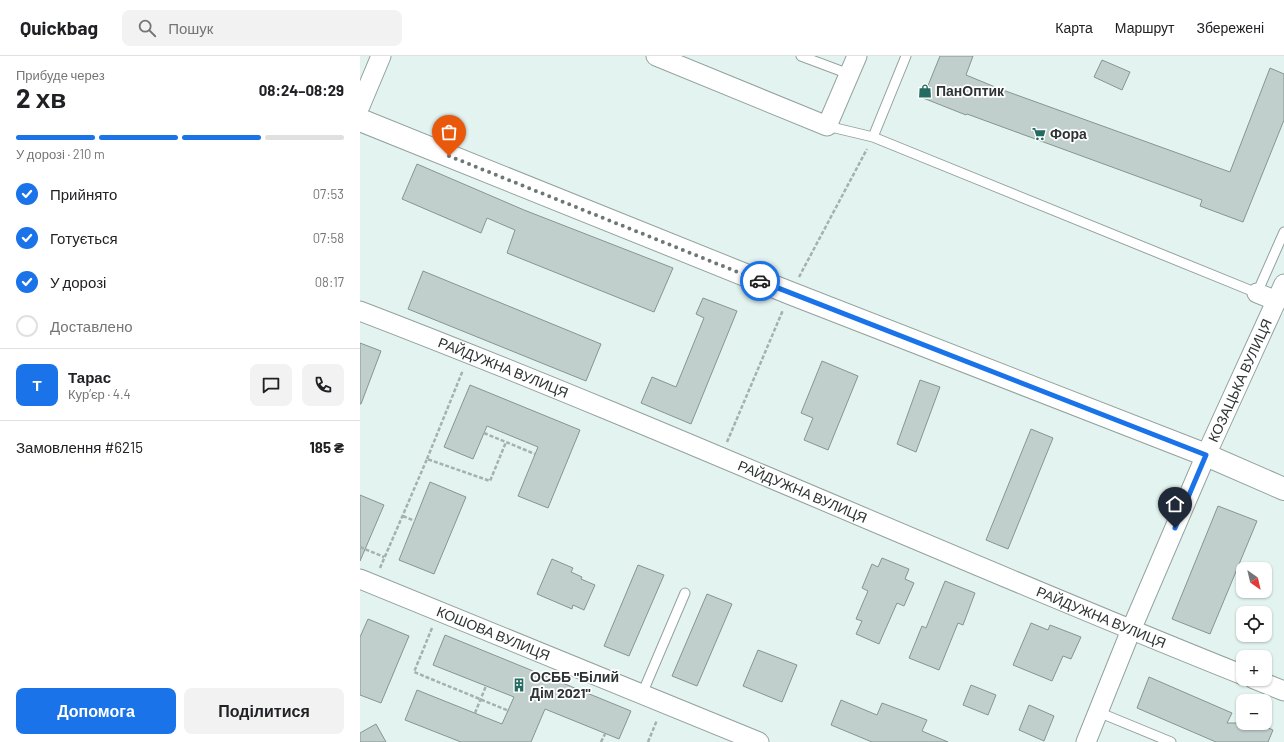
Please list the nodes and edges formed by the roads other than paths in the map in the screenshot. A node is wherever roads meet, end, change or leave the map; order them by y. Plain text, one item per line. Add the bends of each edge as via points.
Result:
1 (381, 56) edge
2 (656, 56) edge
3 (801, 56) edge
4 (857, 56) edge
5 (906, 56) edge
6 (849, 74) junction
7 (360, 106) edge
8 (360, 120) edge
9 (828, 126) junction
10 (873, 138) junction
11 (1284, 232) edge
12 (1257, 293) junction
13 (1280, 293) edge
14 (360, 311) edge
15 (1206, 455) junction
16 (1284, 489) edge
17 (366, 582) edge
18 (685, 593) dead end
19 (1131, 630) junction
20 (1236, 672) edge
21 (1272, 686) edge
22 (1284, 691) edge
23 (642, 694) junction
24 (1098, 712) junction
25 (759, 742) edge
26 (1086, 742) edge
27 (1171, 742) edge

1 - 7 street
2 - 9 street
3 - 6 lane
4 - 6 street
5 - 10 lane
6 - 9 street
8 - 15 street via 790,293
9 - 10 lane
10 - 12 lane
11 - 12 lane
12 - 13 street
13 - 15 street, КОЗАЦЬКА ВУЛИЦЯ
14 - 19 street, РАЙДУЖНА ВУЛИЦЯ via 470,353
15 - 16 street
15 - 19 street, КОЗАЦЬКА ВУЛИЦЯ
17 - 23 street, КОШОВА ВУЛИЦЯ
18 - 23 lane
19 - 20 street, РАЙДУЖНА ВУЛИЦЯ
19 - 24 street, КОЗАЦЬКА ВУЛИЦЯ
21 - 22 street
23 - 25 street, КОШОВА ВУЛИЦЯ
24 - 26 street, КОЗАЦЬКА ВУЛИЦЯ
24 - 27 lane

